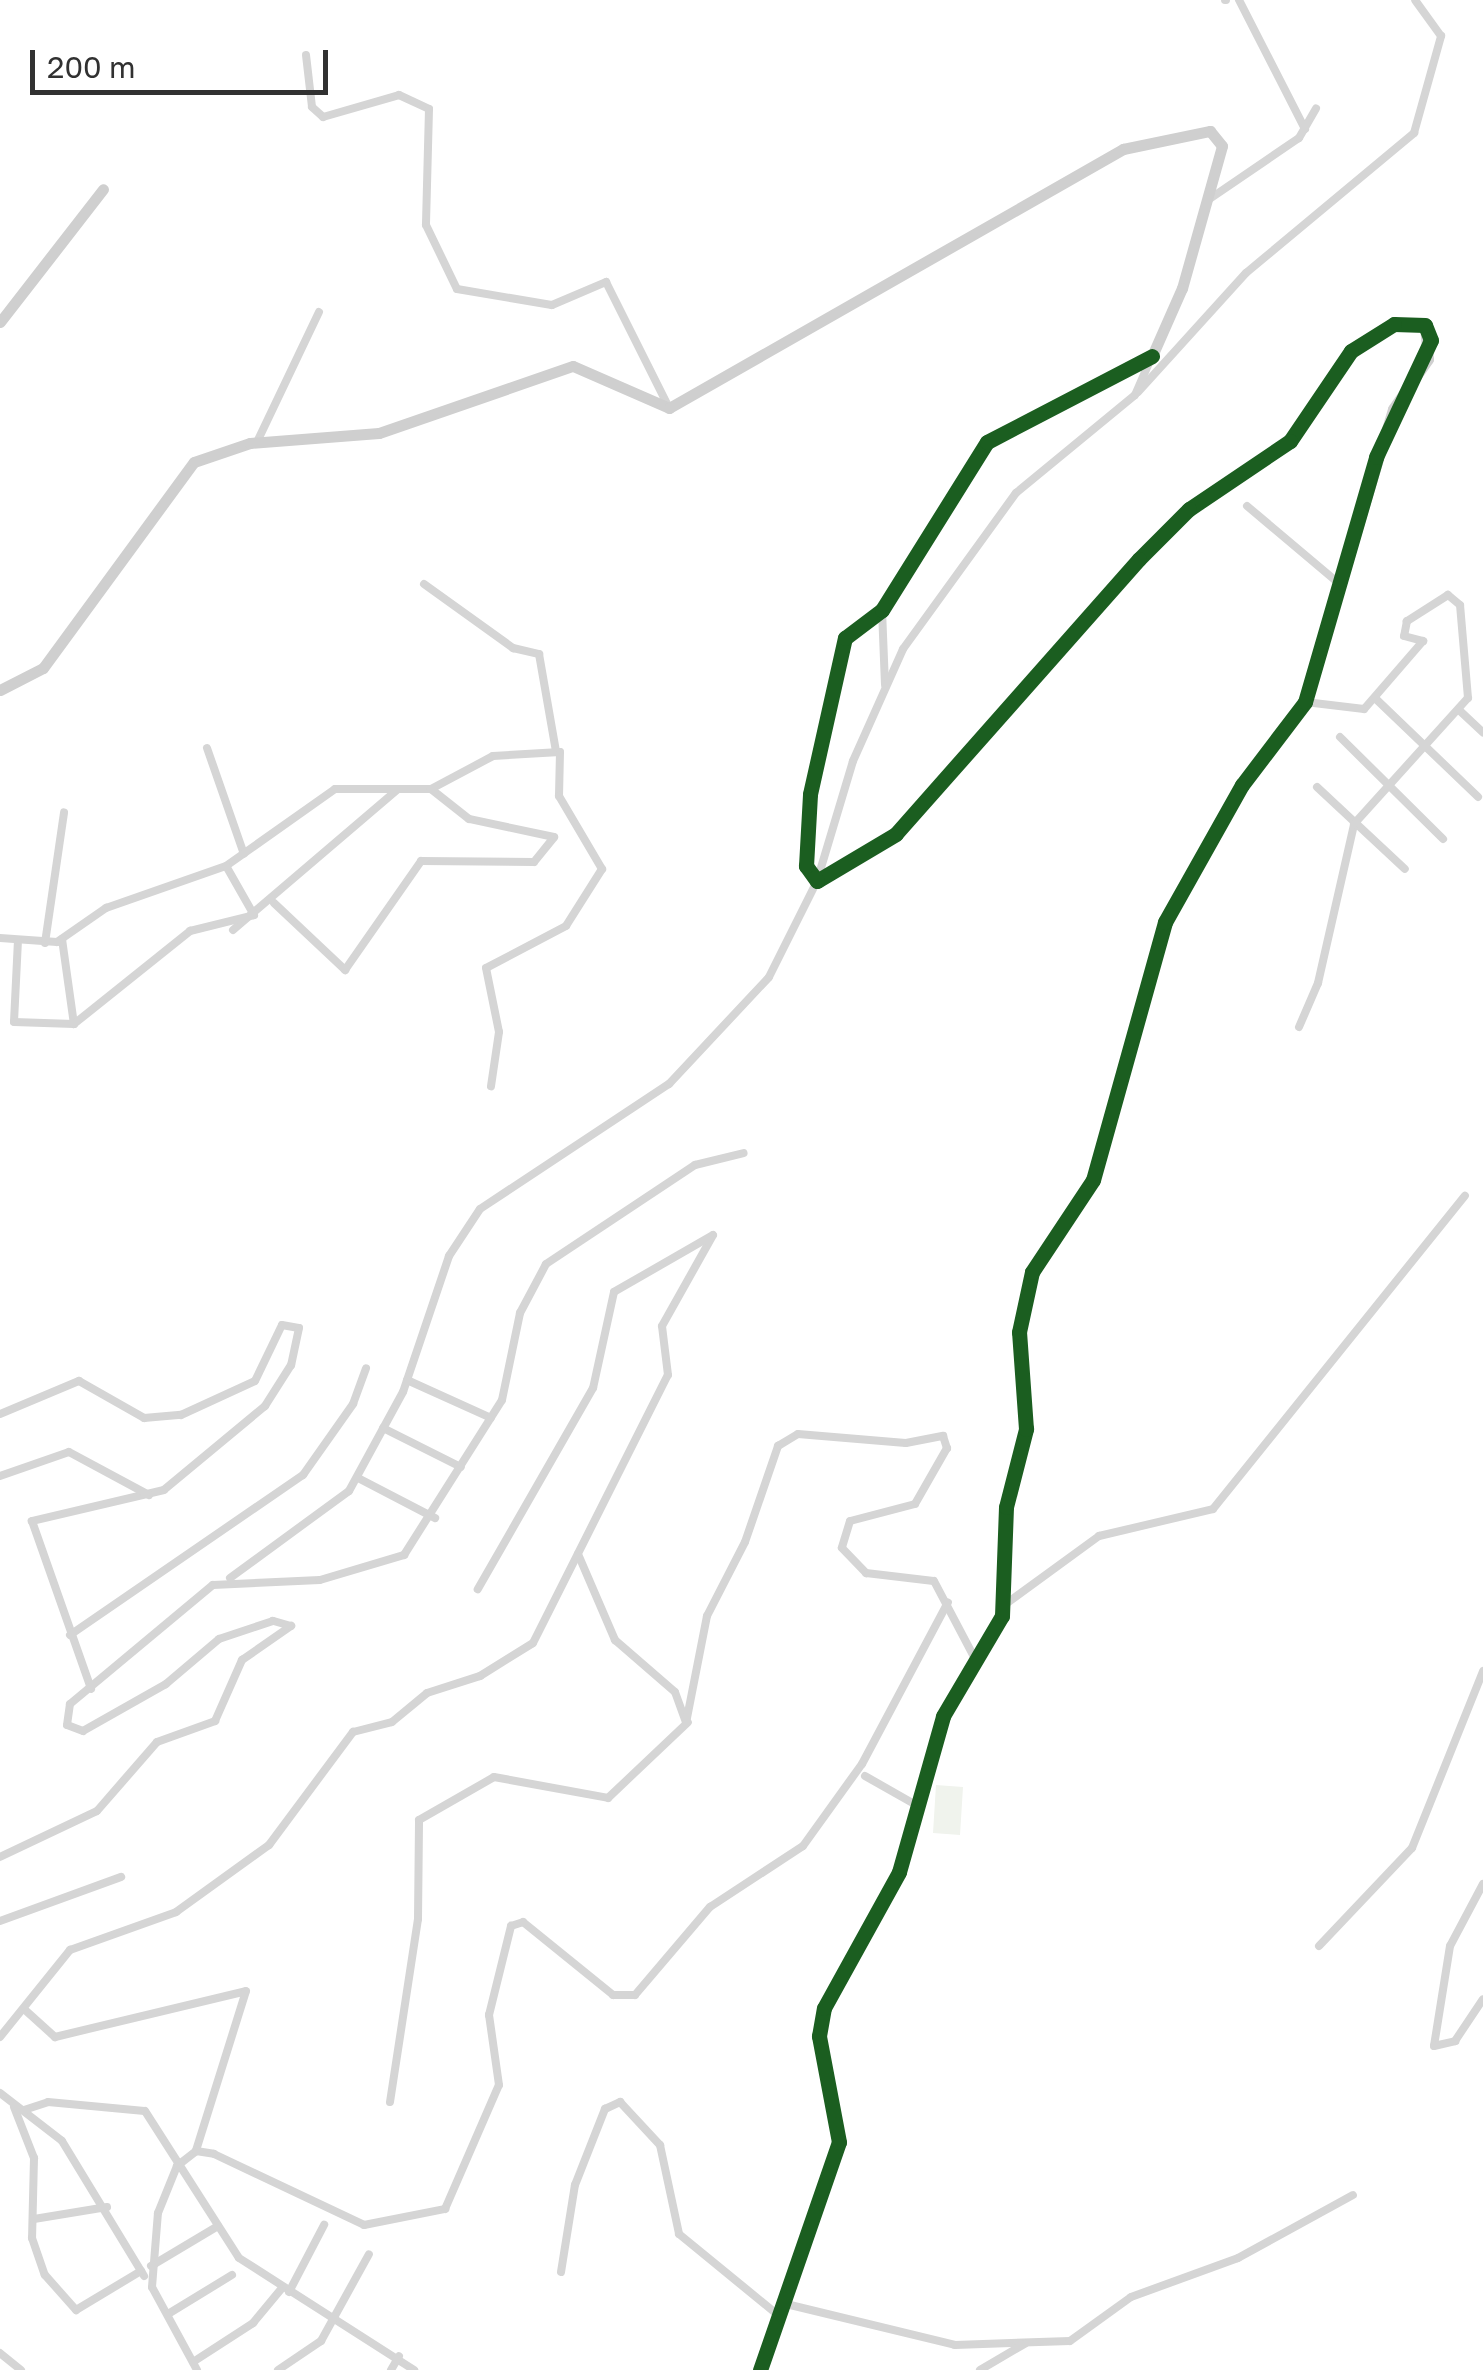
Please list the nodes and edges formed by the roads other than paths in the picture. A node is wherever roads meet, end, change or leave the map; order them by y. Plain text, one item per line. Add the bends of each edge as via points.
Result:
1 (1239, 0) edge
2 (1415, 0) edge
3 (306, 56) dead end
4 (1316, 110) dead end
5 (1305, 129) junction
6 (104, 189) dead end
7 (1200, 206) junction
8 (319, 312) dead end
9 (0, 322) edge
10 (1152, 356) junction
11 (1135, 395) junction
12 (669, 408) junction
13 (257, 442) junction
14 (1247, 506) dead end
15 (1336, 580) junction
16 (424, 584) dead end
17 (882, 610) junction
18 (885, 685) junction
19 (0, 690) edge
20 (1377, 700) junction
21 (1305, 702) junction
22 (1458, 710) junction
23 (1483, 732) edge
24 (1340, 736) dead end
25 (207, 748) dead end
26 (1425, 748) junction
27 (556, 751) junction
28 (1317, 786) dead end
29 (1388, 787) junction
30 (431, 789) junction
31 (397, 790) junction
32 (1478, 797) dead end
33 (64, 812) dead end
34 (1354, 824) junction
35 (1443, 840) dead end
36 (244, 854) junction
37 (226, 866) junction
38 (1405, 869) dead end
39 (817, 881) junction
40 (274, 903) junction
41 (254, 915) junction
42 (234, 930) dead end
43 (0, 938) edge
44 (62, 939) junction
45 (18, 940) junction
46 (44, 943) junction
47 (74, 1024) junction
48 (1299, 1027) dead end
49 (491, 1086) dead end
50 (744, 1153) dead end
51 (1466, 1196) dead end
52 (366, 1368) dead end
53 (406, 1380) junction
54 (0, 1414) edge
55 (491, 1418) junction
56 (383, 1428) junction
57 (461, 1467) junction
58 (0, 1476) edge
59 (358, 1478) junction
60 (149, 1495) junction
61 (435, 1518) junction
62 (578, 1552) junction
63 (226, 1581) junction
64 (478, 1589) dead end
65 (948, 1602) junction
66 (1003, 1606) junction
67 (70, 1635) junction
68 (974, 1657) junction
69 (1483, 1672) edge
70 (91, 1689) junction
71 (688, 1722) junction
72 (865, 1776) dead end
73 (916, 1805) junction
74 (3, 1858) edge
75 (122, 1877) dead end
76 (1483, 1884) edge
77 (0, 1922) edge
78 (1319, 1946) dead end
79 (1483, 1999) edge
80 (24, 2009) junction
81 (0, 2038) edge
82 (0, 2093) edge
83 (390, 2102) dead end
84 (19, 2109) junction
85 (196, 2152) junction
86 (176, 2166) junction
87 (1353, 2195) dead end
88 (107, 2207) junction
89 (34, 2219) junction
90 (324, 2224) dead end
91 (218, 2226) junction
92 (369, 2254) dead end
93 (150, 2266) junction
94 (141, 2272) junction
95 (561, 2272) dead end
96 (232, 2274) dead end
97 (152, 2288) junction
98 (285, 2290) junction
99 (780, 2309) junction
100 (168, 2314) junction
101 (334, 2320) junction
102 (1026, 2343) junction
103 (0, 2354) edge
104 (399, 2356) junction
105 (195, 2366) edge
106 (21, 2370) edge
107 (278, 2370) edge
108 (391, 2370) edge
109 (414, 2370) edge
110 (760, 2370) edge
111 (980, 2370) edge

1 - 5 street
2 - 11 street via 1441,36 1414,132 1246,273
3 - 12 street via 312,106 323,117 400,96 429,108 426,225 457,289 552,305 606,282
4 - 5 street
5 - 7 street
6 - 9 street
7 - 10 street via 1182,288
7 - 12 street via 1222,146 1210,131 1124,149
8 - 13 street
10 - 11 street
10 - 17 street via 988,442
11 - 18 street via 1016,493
12 - 13 street via 573,366 379,433
13 - 19 street via 188,465 145,537 43,668
14 - 15 street
15 - 21 street
15 - 39 street via 1393,409 1428,359 1424,325 1394,324 1351,351 1290,441 1189,509 1116,582 896,834
16 - 27 street via 512,648 539,654
17 - 18 street
17 - 39 street via 843,644 810,794 806,866
18 - 39 street
20 - 21 street via 1341,712
20 - 22 street via 1423,642 1404,636 1402,626 1448,595 1460,604 1469,687
20 - 26 street
21 - 66 street via 1242,785 1164,922 1094,1180 1032,1272 1019,1332 1026,1429 1006,1506
22 - 23 street
22 - 26 street
24 - 29 street
25 - 36 street
26 - 29 street
26 - 32 street
27 - 30 street via 493,756
27 - 49 street via 560,796 602,869 566,926 486,968 499,1032
28 - 34 street
29 - 34 street
29 - 35 street
30 - 31 street
30 - 40 street via 469,819 554,837 534,862 421,861 345,970
31 - 36 street via 335,789
31 - 40 street
33 - 46 street
34 - 38 street
34 - 48 street via 1318,982
36 - 37 street
37 - 41 street
37 - 44 street via 106,908
39 - 53 street via 769,977 669,1084 526,1174 466,1226
40 - 41 street
41 - 42 street
41 - 47 street via 190,931
43 - 45 street
44 - 46 street
44 - 47 street
45 - 46 street
45 - 47 street via 16,1024
50 - 55 street via 695,1165 554,1256 523,1302 506,1392
51 - 66 street via 1213,1509 1099,1536
52 - 67 street via 353,1404 303,1475
53 - 55 street
53 - 56 street
54 - 60 street via 79,1380 144,1418 182,1415 262,1376 282,1324 297,1324 291,1365 264,1406
55 - 57 street
56 - 57 street
56 - 59 street
57 - 61 street
58 - 60 street via 69,1452
59 - 61 street
59 - 63 street via 340,1501
60 - 67 street via 32,1521
61 - 63 street via 412,1548 374,1570
62 - 64 street via 668,1375 662,1326 713,1234 614,1292 593,1388
62 - 71 street via 615,1640 675,1692
62 - 80 street via 529,1646 427,1693 392,1722 353,1732 270,1845 176,1912 70,1950
63 - 70 street via 166,1618
65 - 68 street
65 - 71 street via 927,1577 866,1573 842,1548 852,1519 915,1504 946,1438 790,1436 770,1457 746,1542 707,1616
65 - 85 street via 862,1764 803,1846 710,1907 635,1995 613,1995 523,1922 511,1926 489,2015 499,2085 445,2209 364,2224
66 - 68 street
67 - 70 street
68 - 73 street via 943,1716
69 - 78 street via 1412,1848
70 - 74 street via 66,1711 74,1730 166,1684 219,1639 273,1622 291,1626 242,1660 215,1721 158,1742 107,1804
71 - 83 street via 608,1798 494,1778 419,1820 418,1919
72 - 73 street
73 - 99 street via 900,1872 824,2008 820,2036 839,2142
75 - 77 street
76 - 79 street via 1450,1946 1434,2046 1456,2041
80 - 81 street
80 - 85 street via 55,2036 246,1991
82 - 84 street
84 - 86 street via 48,2102 133,2105
84 - 88 street via 56,2134
84 - 89 street via 34,2158
85 - 86 street
86 - 91 street
86 - 93 street
87 - 102 street via 1238,2258 1131,2297 1075,2339
88 - 89 street
88 - 94 street
89 - 94 street via 38,2266 72,2308
90 - 98 street
91 - 93 street
91 - 98 street via 239,2258
92 - 101 street
93 - 97 street
94 - 97 street
95 - 99 street via 574,2185 606,2109 620,2102 660,2145 679,2234
96 - 100 street
97 - 100 street
98 - 101 street
98 - 105 street via 254,2323
99 - 102 street via 955,2345
99 - 110 street
100 - 105 street
101 - 104 street
101 - 107 street
102 - 111 street
103 - 106 street
104 - 108 street
104 - 109 street

